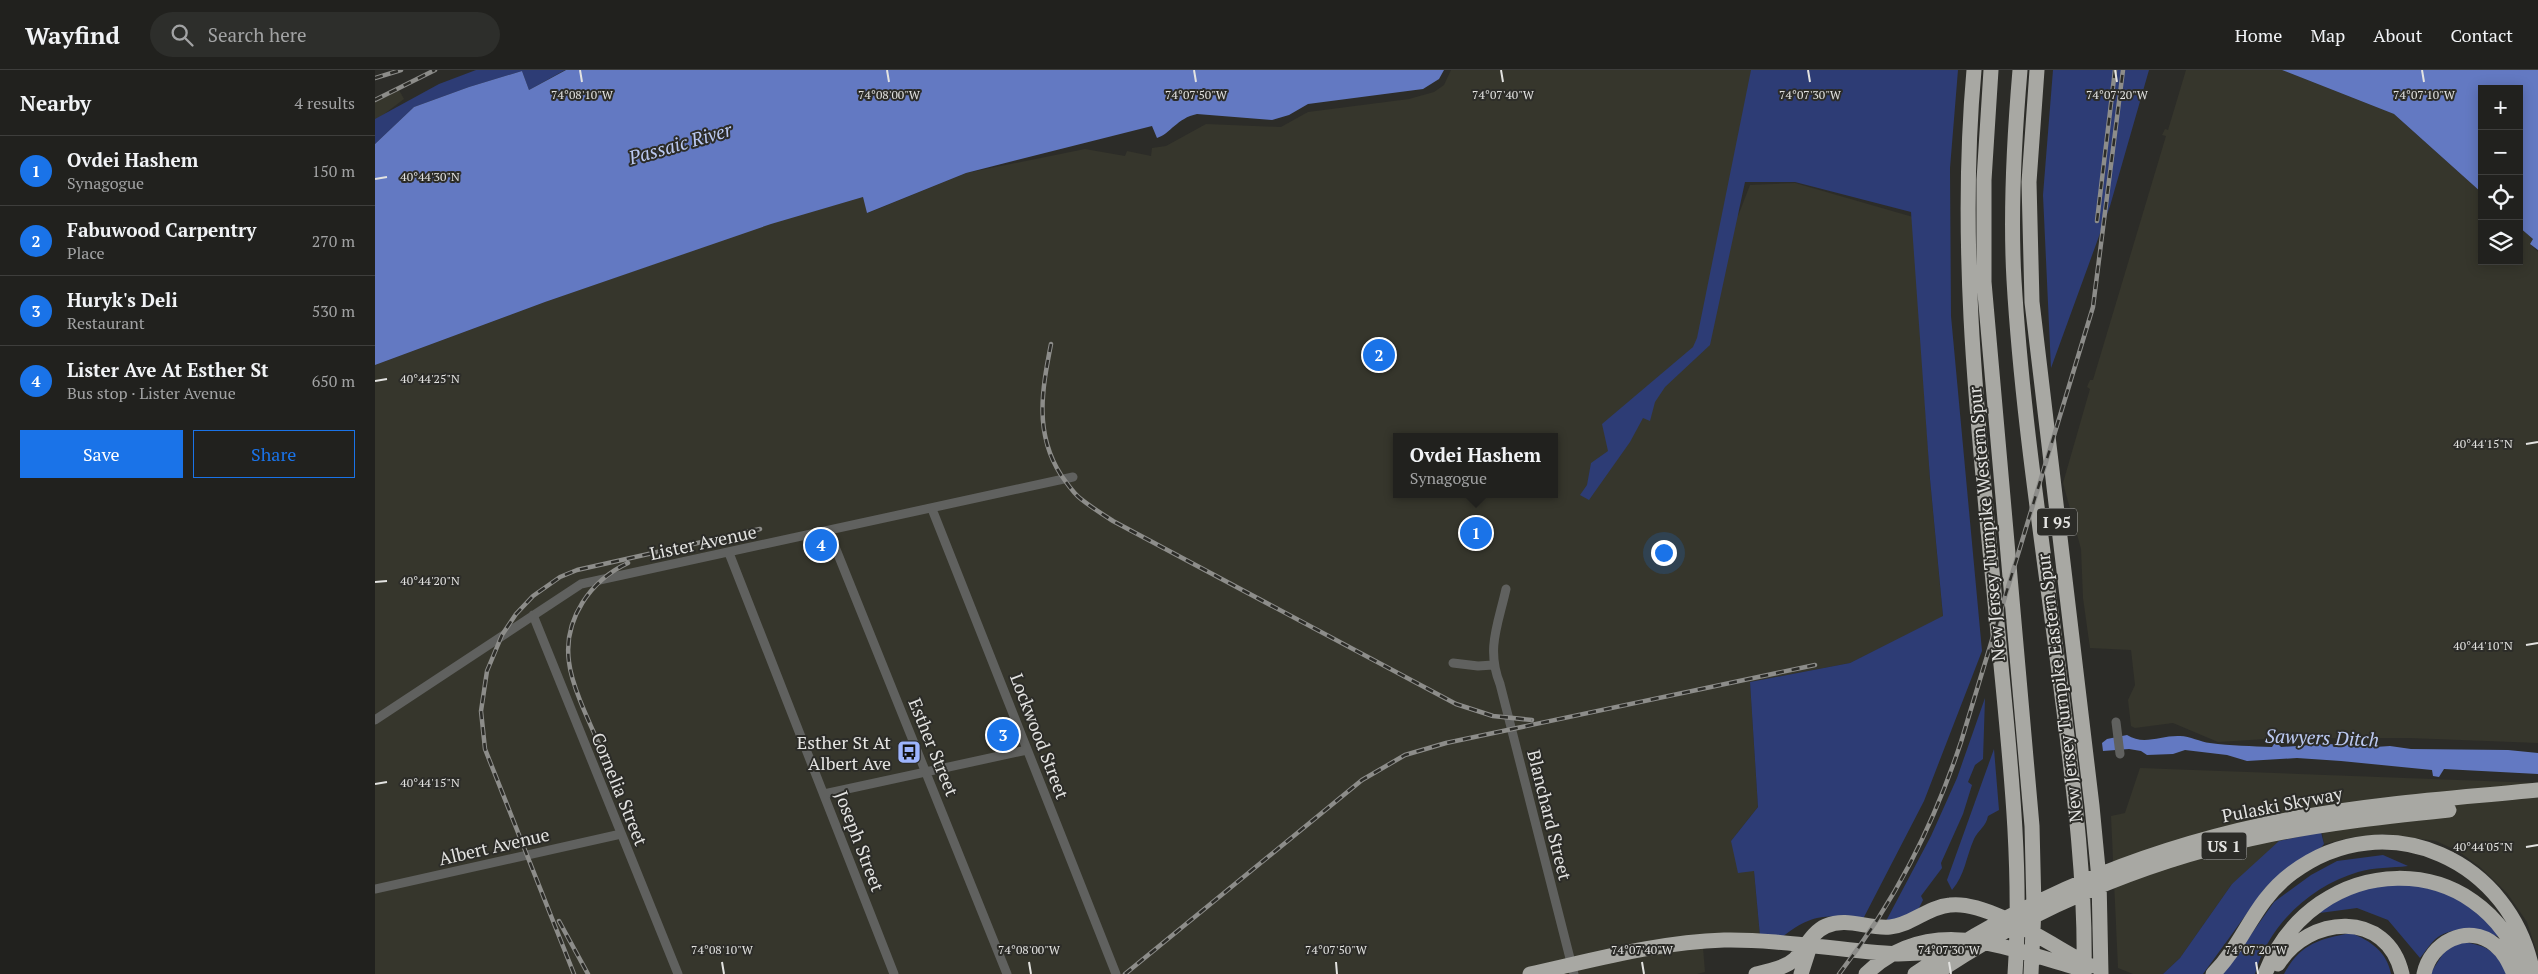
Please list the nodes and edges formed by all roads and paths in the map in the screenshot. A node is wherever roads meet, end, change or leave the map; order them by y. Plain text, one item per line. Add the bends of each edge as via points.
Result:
1 (1974, 70) edge
2 (1991, 70) edge
3 (2020, 70) edge
4 (2037, 70) edge
5 (1073, 477) dead end
6 (932, 509) junction
7 (829, 532) junction
8 (729, 553) junction
9 (1506, 589) dead end
10 (533, 615) junction
11 (1453, 663) dead end
12 (1493, 665) junction
13 (375, 720) edge
14 (2116, 722) dead end
15 (1027, 750) junction
16 (2120, 754) dead end
17 (926, 770) junction
18 (2538, 790) edge
19 (824, 794) junction
20 (2538, 800) edge
21 (621, 834) junction
22 (375, 889) edge
23 (1814, 936) junction
24 (1959, 943) junction
25 (2281, 943) junction
26 (678, 974) edge
27 (894, 974) edge
28 (1007, 974) edge
29 (1117, 974) edge
30 (1530, 974) edge
31 (1574, 974) edge
32 (1756, 974) edge
33 (1801, 974) edge
34 (1866, 974) edge
35 (1915, 974) edge
36 (1935, 974) edge
37 (2015, 974) edge
38 (2031, 974) edge
39 (2063, 974) edge
40 (2085, 974) edge
41 (2100, 974) edge
42 (2108, 974) edge
43 (2213, 974) edge
44 (2265, 974) edge
45 (2273, 974) edge
46 (2402, 974) edge
47 (2413, 974) edge
48 (2424, 974) edge
49 (2513, 974) edge
50 (2525, 974) edge
51 (2533, 974) edge

1 - 37 highway, New Jersey Turnpike Western Spur via 1967,186 1969,301 2013,786 2017,885
2 - 38 highway, New Jersey Turnpike Western Spur via 1984,170 1984,282 2032,826 2034,908
3 - 40 highway, New Jersey Turnpike Eastern Spur / I 95 via 2013,200 2015,288 2077,819
4 - 41 highway, New Jersey Turnpike Eastern Spur / I 95 via 2029,182 2032,302 2092,806 2099,887
5 - 6 street, Lister Avenue
6 - 7 street, Lister Avenue
6 - 15 street, Lockwood Street
7 - 8 street, Lister Avenue
7 - 17 street, Esther Street
8 - 10 street, Lister Avenue via 581,584
8 - 19 street, Joseph Street
9 - 12 street, Blanchard Street via 1493,645
10 - 13 street, Lister Avenue
10 - 21 street, Cornelia Street
11 - 12 street
12 - 31 street, Blanchard Street
14 - 16 street
15 - 17 street
15 - 29 street, Lockwood Street
17 - 19 street
17 - 28 street, Esther Street
18 - 24 highway, Pulaski Skyway / US 1 via 2328,813 2204,839 2088,879
19 - 27 street, Joseph Street
20 - 36 highway, Pulaski Skyway / US 1 via 2339,822 2203,851 2123,878 2071,900 1988,941
21 - 22 street, Albert Avenue
21 - 26 street, Cornelia Street
23 - 32 highway via 1791,962
23 - 33 highway
23 - 42 highway via 1820,929 1833,924 1849,922 1893,927 1936,907 1963,905 1982,909 2013,923
24 - 30 highway via 1904,954 1759,941 1703,941 1641,949
24 - 34 highway via 1935,940 1905,947 1888,955
24 - 35 highway, Pulaski Skyway / US 1
24 - 39 highway
24 - 41 highway via 1992,944
25 - 44 highway
25 - 47 highway via 2316,921 2340,916 2356,918 2372,923 2393,938 2405,953
25 - 50 highway via 2303,915 2333,894 2367,882 2410,879 2450,890 2479,907 2507,937
43 - 51 highway via 2257,908 2285,878 2330,852 2382,843 2408,845 2436,853 2462,865 2484,882 2518,924
45 - 46 highway via 2298,941 2318,930 2340,926 2363,929 2379,938 2395,954
48 - 49 highway via 2427,962 2441,945 2454,938 2468,936 2495,944

